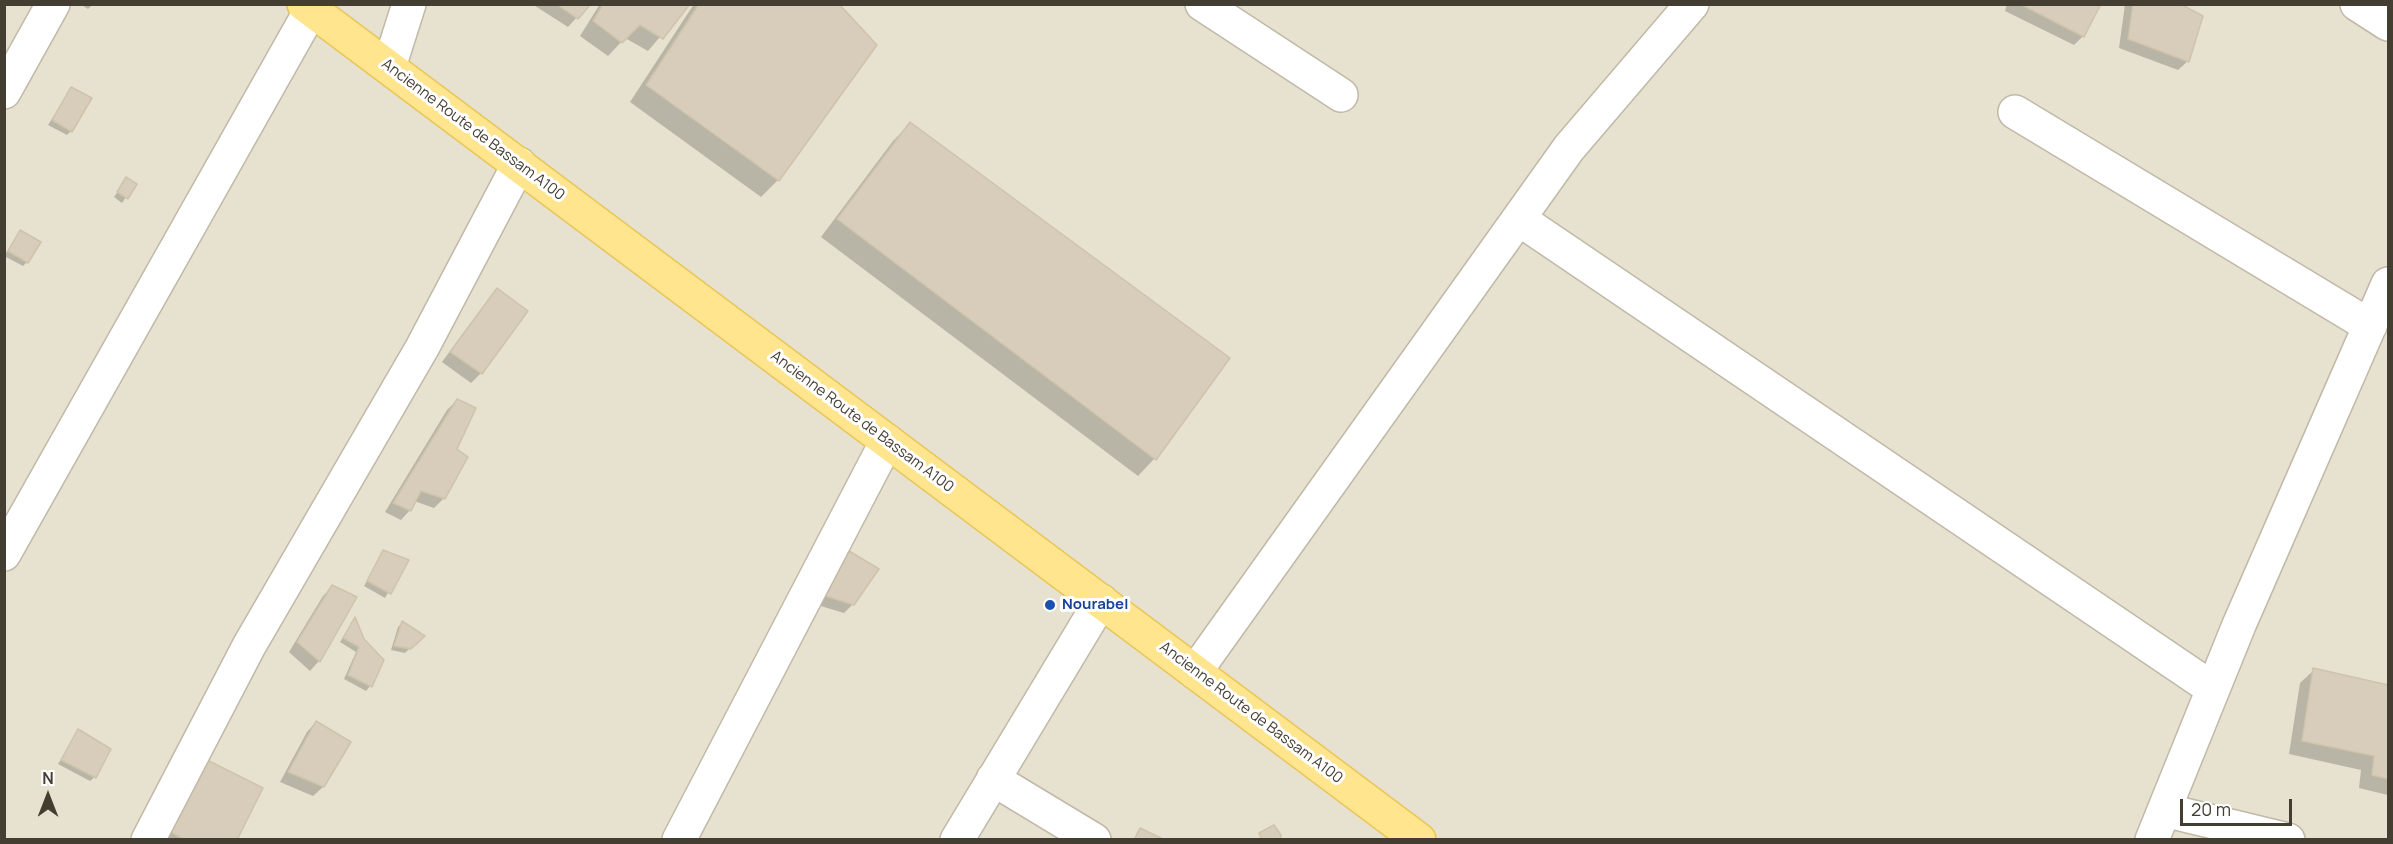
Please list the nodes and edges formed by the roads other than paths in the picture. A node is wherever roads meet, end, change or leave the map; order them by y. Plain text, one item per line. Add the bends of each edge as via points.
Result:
1 (53, 4) edge
2 (409, 4) edge
3 (1202, 4) edge
4 (1692, 4) edge
5 (2357, 4) edge
6 (307, 7) edge
7 (2388, 24) edge
8 (389, 67) junction
9 (4, 92) edge
10 (1341, 95) dead end
11 (2015, 112) dead end
12 (519, 164) junction
13 (1519, 219) junction
14 (2388, 284) edge
15 (2370, 326) junction
16 (887, 441) junction
17 (4, 554) edge
18 (1101, 601) junction
19 (1195, 672) junction
20 (2213, 689) junction
21 (993, 779) junction
22 (2158, 825) edge
23 (148, 840) edge
24 (679, 840) edge
25 (957, 840) edge
26 (1094, 840) edge
27 (1419, 840) edge
28 (2288, 840) edge

1 - 9 street
2 - 8 street
3 - 10 street
4 - 13 street via 1569,148
5 - 7 street
6 - 8 main road, Ancienne Route de Bassam A100
6 - 17 street
8 - 12 main road, Ancienne Route de Bassam A100
11 - 15 street
12 - 16 main road, Ancienne Route de Bassam A100
12 - 23 street via 422,348 249,646
13 - 19 street
13 - 20 street
14 - 15 street
15 - 20 street
16 - 18 main road, Ancienne Route de Bassam A100
16 - 24 street
18 - 19 main road, Ancienne Route de Bassam A100
18 - 21 street
19 - 27 main road, Ancienne Route de Bassam A100
20 - 22 street
21 - 25 street
21 - 26 street
22 - 28 street

